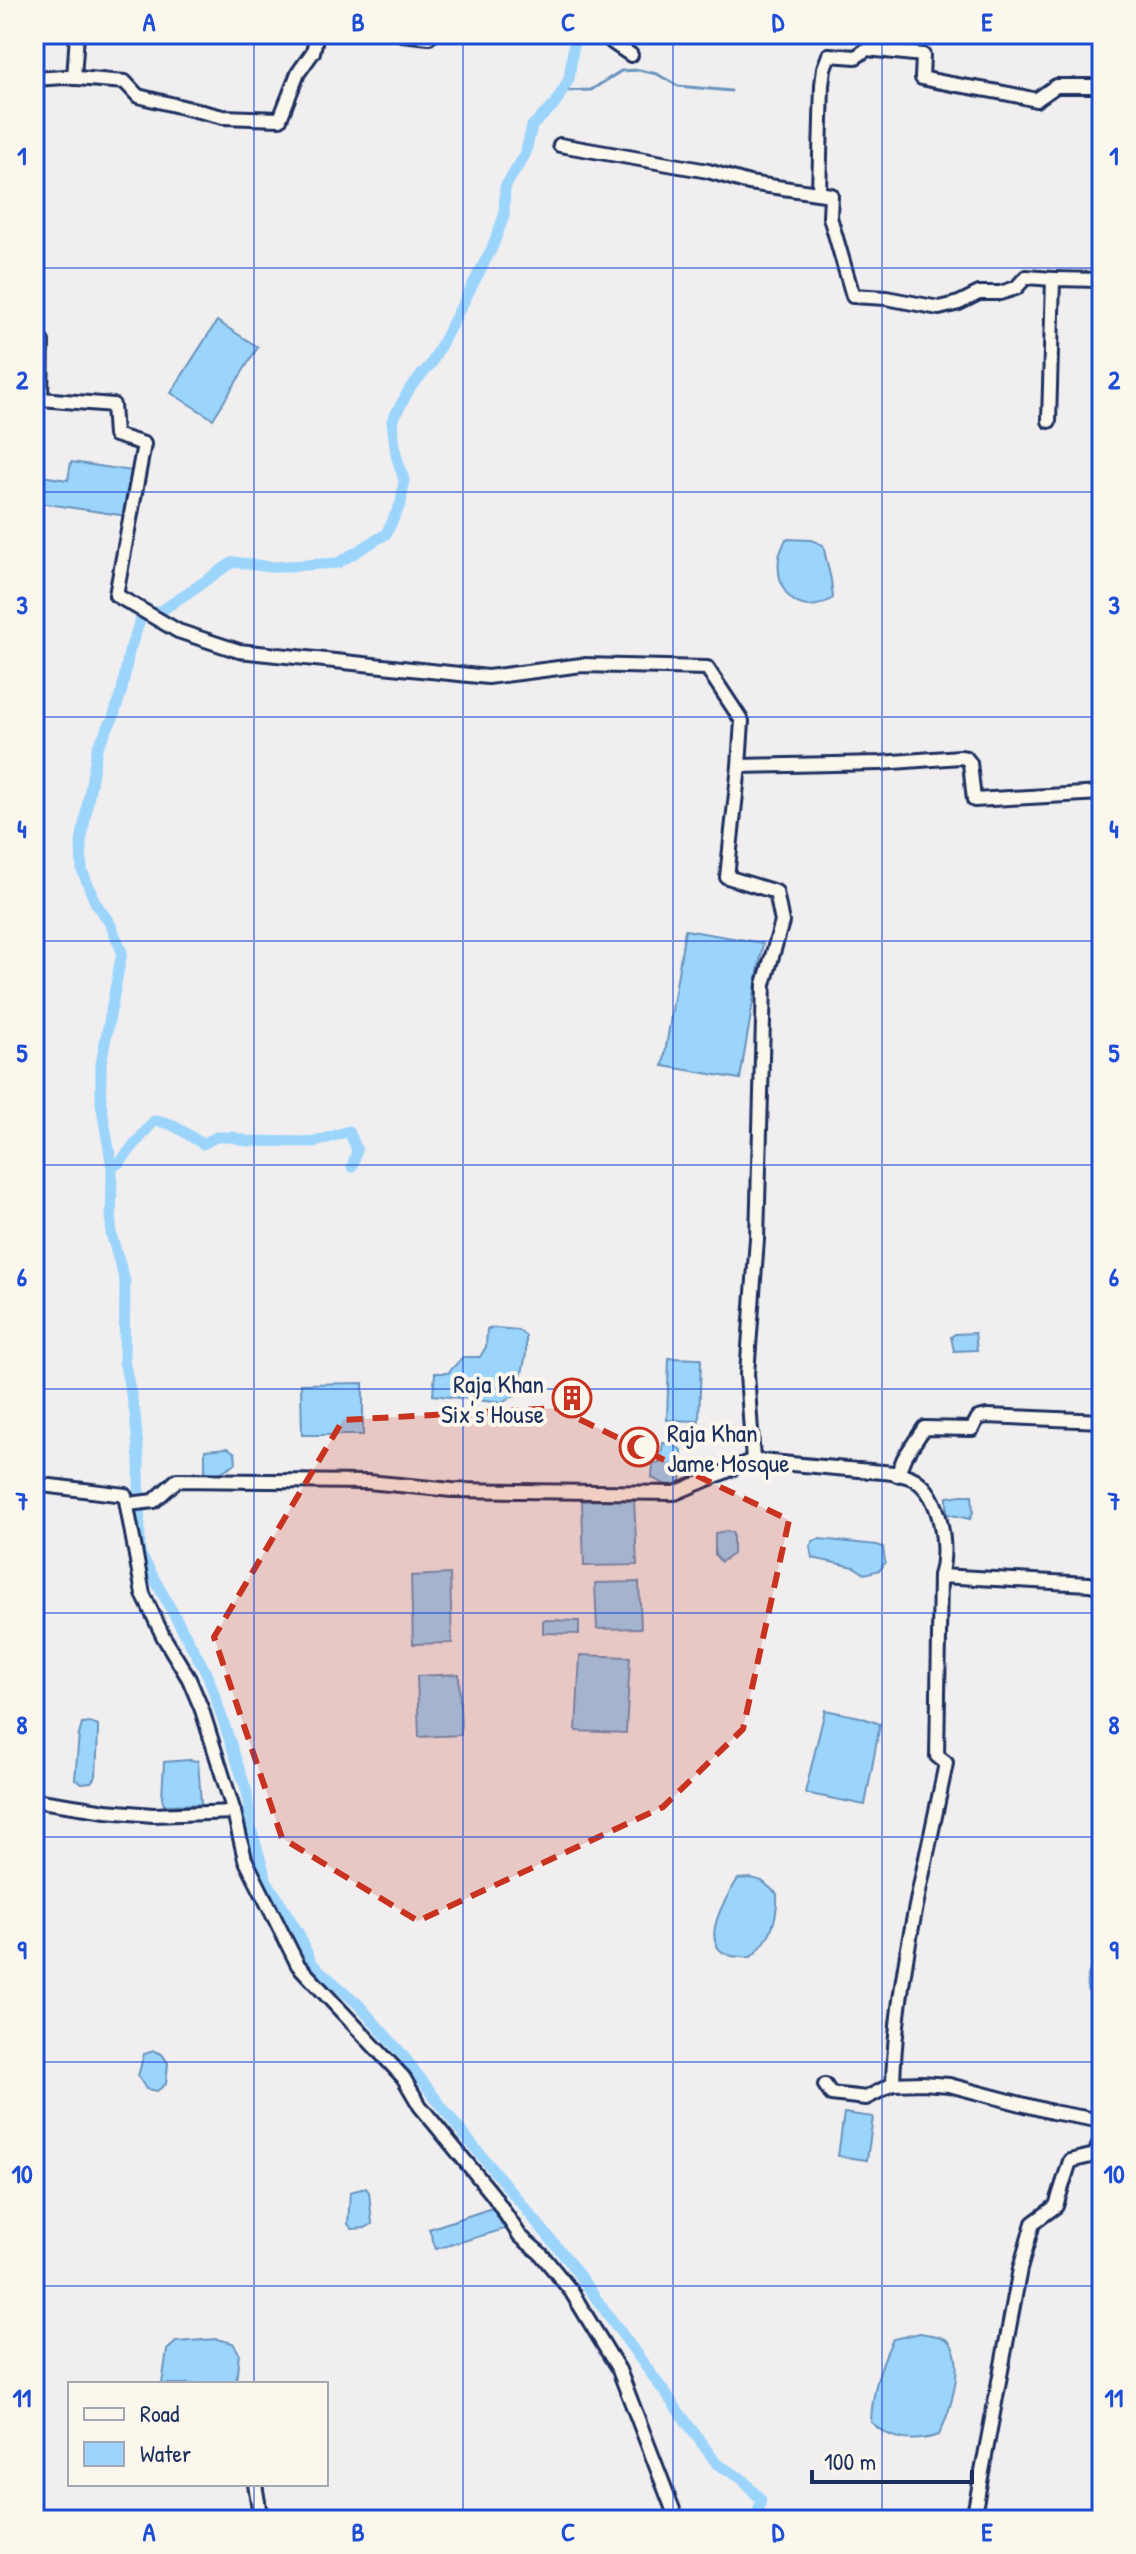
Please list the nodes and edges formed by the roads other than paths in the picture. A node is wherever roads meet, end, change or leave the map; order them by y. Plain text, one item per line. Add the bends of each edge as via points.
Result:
1 (77, 34) edge
2 (317, 34) edge
3 (402, 34) edge
4 (431, 34) edge
5 (611, 34) edge
6 (631, 55) dead end
7 (74, 78) junction
8 (34, 79) edge
9 (1102, 86) edge
10 (560, 145) dead end
11 (819, 191) junction
12 (1053, 279) junction
13 (1102, 280) edge
14 (34, 341) edge
15 (1049, 421) dead end
16 (739, 766) junction
17 (1102, 793) edge
18 (1102, 1421) edge
19 (753, 1460) junction
20 (897, 1475) junction
21 (34, 1484) edge
22 (128, 1504) junction
23 (940, 1576) junction
24 (1102, 1587) edge
25 (34, 1800) edge
26 (234, 1812) junction
27 (893, 2084) junction
28 (825, 2085) dead end
29 (1102, 2121) edge
30 (1102, 2136) edge
31 (255, 2486) edge
32 (261, 2520) edge
33 (677, 2520) edge
34 (973, 2520) edge

1 - 7 street
2 - 7 street via 280,119 223,117 138,96 125,82
3 - 4 street
5 - 6 street via 612,42
7 - 8 street
9 - 11 street via 1056,86 1036,100 922,78 923,55 867,49 856,57 829,55 822,85
10 - 11 street via 749,183
11 - 12 street via 831,195 830,217 853,296 939,308 979,293 1016,288 1026,277
12 - 13 street
12 - 15 street
14 - 16 street via 42,342 41,399 113,405 115,435 144,444 116,595 178,631 239,651 488,677 582,665 707,668 742,721
16 - 17 street via 960,757 970,763 974,800
16 - 19 street via 727,877 776,892 782,922 764,984 757,1239 747,1374
18 - 20 street via 987,1416 978,1418 972,1429 924,1428
19 - 20 street
19 - 22 street via 675,1493 177,1480 154,1501
20 - 23 street via 914,1479 936,1510 943,1534
21 - 22 street via 125,1495
22 - 26 street via 143,1594 202,1710
23 - 24 street
23 - 27 street via 937,1756 946,1763 911,1924
25 - 26 street via 153,1815
26 - 33 street via 245,1859 298,1965 403,2077 520,2236 571,2291 619,2370
27 - 28 street via 866,2098 831,2094
27 - 29 street via 949,2085
30 - 34 street via 1095,2155 1070,2161 1056,2206 1033,2223 1010,2313
31 - 32 street

